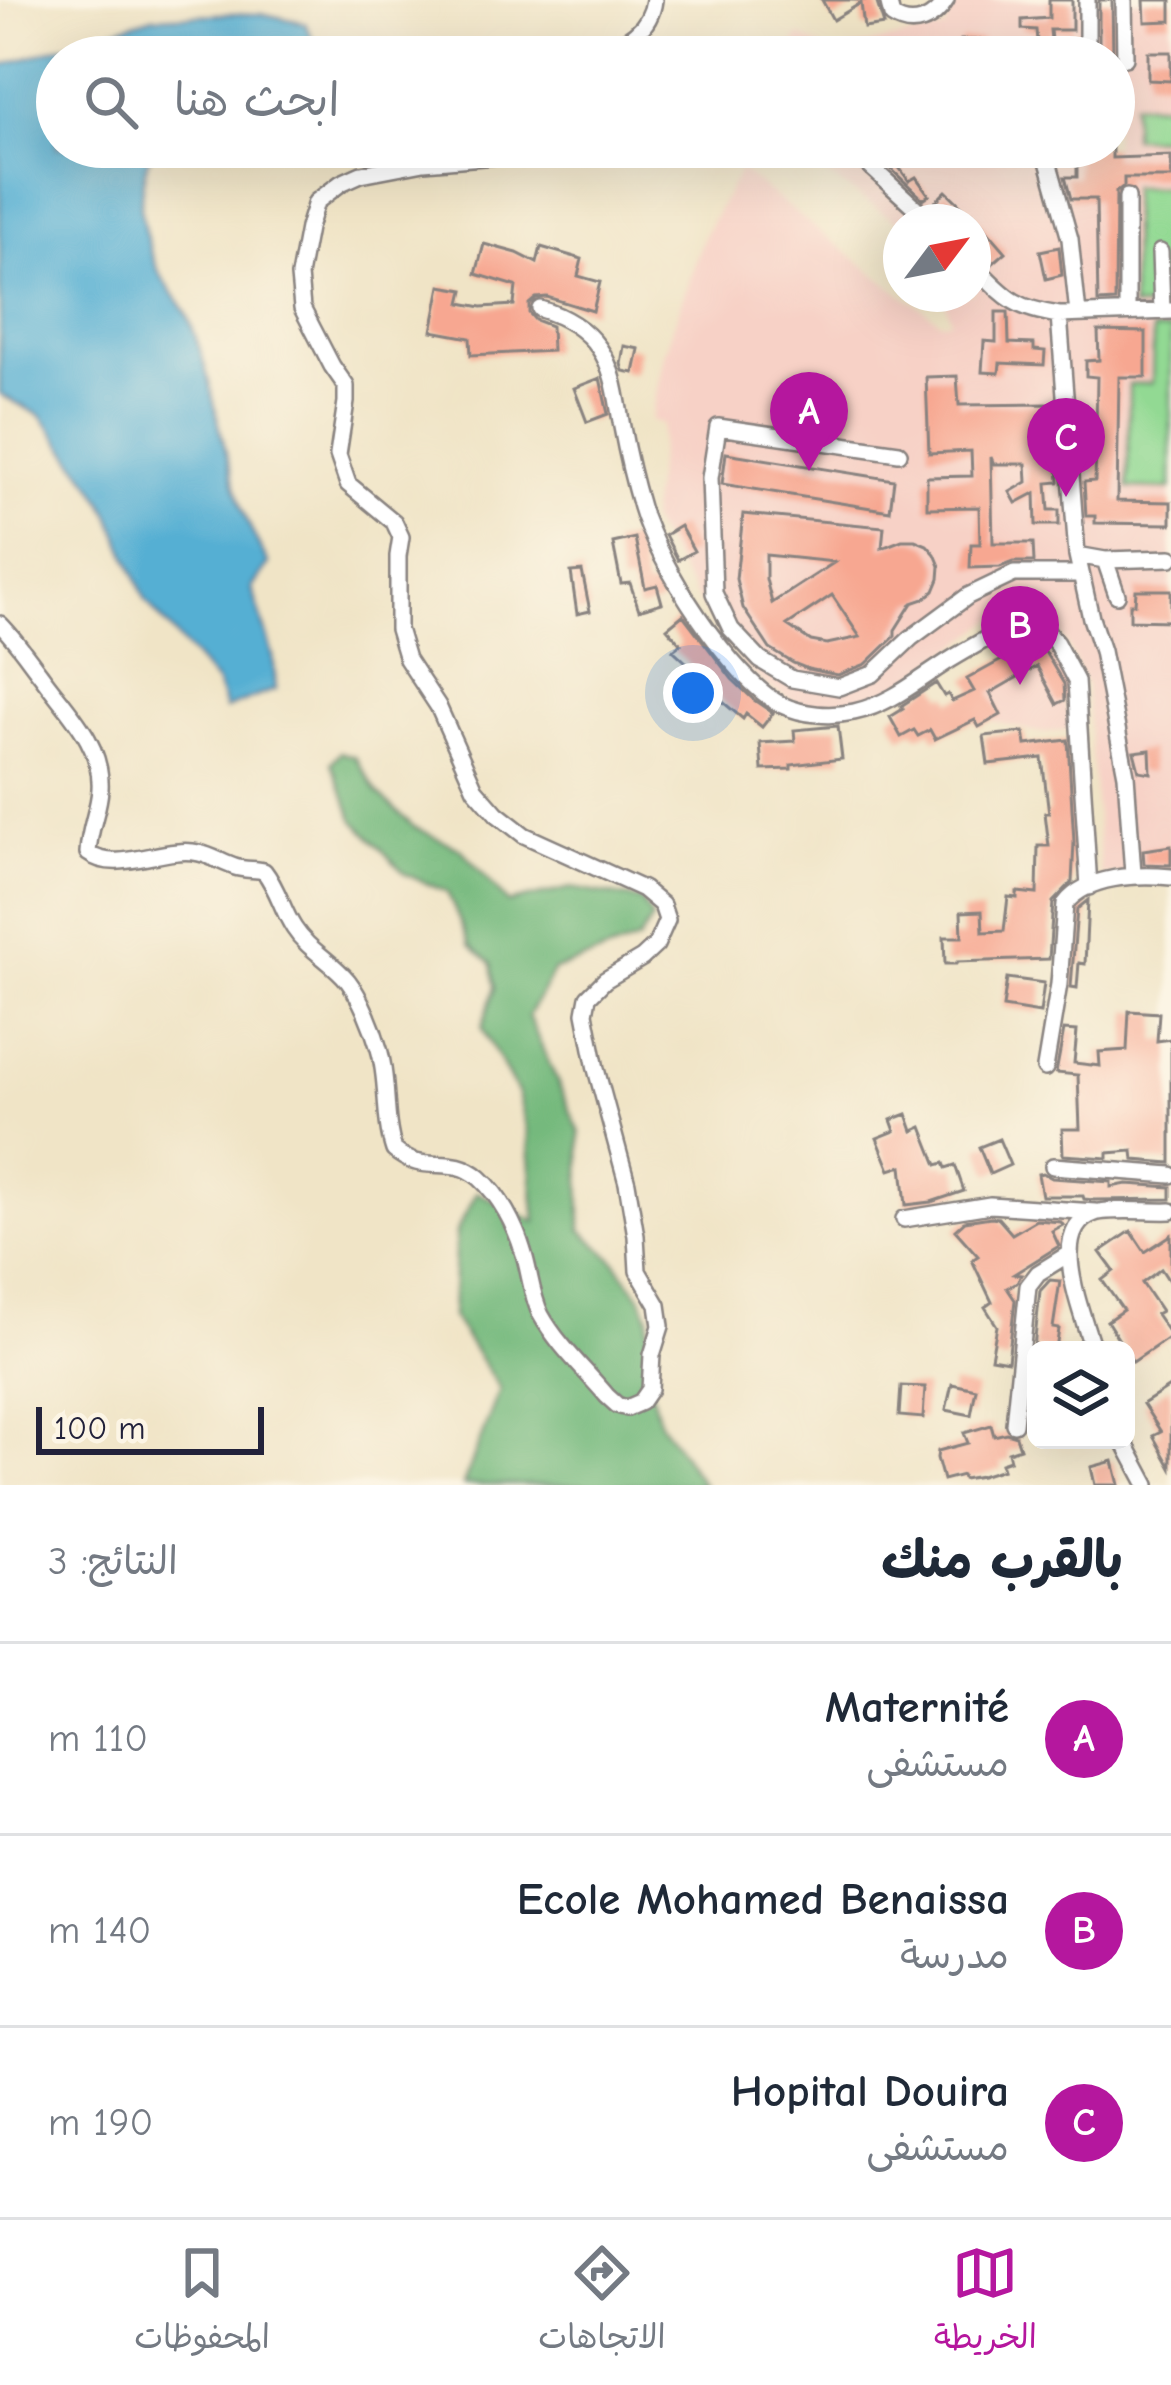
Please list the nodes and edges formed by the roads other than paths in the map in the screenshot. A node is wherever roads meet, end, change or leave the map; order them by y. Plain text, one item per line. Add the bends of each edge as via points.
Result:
1 (654, 0) edge
2 (889, 0) edge
3 (946, 0) edge
4 (1087, 0) edge
5 (1124, 0) edge
6 (631, 36) edge
7 (1088, 36) edge
8 (1125, 36) edge
9 (392, 168) edge
10 (872, 168) edge
11 (1050, 168) edge
12 (1126, 197) dead end
13 (911, 204) edge
14 (1160, 252) dead end
15 (991, 282) edge
16 (540, 309) dead end
17 (1166, 310) edge
18 (1127, 312) junction
19 (1059, 314) junction
20 (1078, 314) junction
21 (899, 453) dead end
22 (1077, 555) junction
23 (1171, 558) edge
24 (1105, 560) junction
25 (1081, 574) junction
26 (1117, 596) dead end
27 (0, 624) edge
28 (1132, 874) junction
29 (1171, 877) edge
30 (1088, 887) junction
31 (1045, 1068) dead end
32 (1053, 1166) dead end
33 (1171, 1175) edge
34 (1171, 1211) edge
35 (1095, 1212) junction
36 (904, 1219) dead end
37 (1067, 1256) junction
38 (1091, 1341) edge
39 (1014, 1424) dead end
40 (1128, 1449) edge
41 (1147, 1485) edge

1 - 6 street via 644,27
2 - 3 street via 892,16 909,23 930,20
4 - 7 street
5 - 8 street
9 - 27 street via 361,174 316,202 299,277 302,308 346,386 338,455 348,484 394,521 401,537 398,628 406,659 496,814 524,835 644,889 667,920 656,945 588,997 585,1013 627,1183 638,1271 658,1305 650,1389 641,1402 617,1405 542,1316 502,1204 479,1178 449,1163 418,1165 394,1150 375,1037 347,980 294,928 264,871 197,852 118,862 88,853 100,790 92,746
10 - 13 street
11 - 20 street via 1070,239
12 - 18 street
14 - 17 street
15 - 19 street via 1025,309
16 - 30 street via 563,315 601,351 658,550 750,683 783,706 818,715 878,705 1021,619 1039,622 1076,681
17 - 18 street
18 - 20 street
19 - 20 street
19 - 22 street
21 - 25 street via 718,428 710,478 714,593 730,628 760,659 792,679 839,687 873,674 968,596 1014,574
22 - 24 street
22 - 25 street
23 - 24 street
24 - 26 street
25 - 28 street via 1126,775
28 - 29 street
28 - 30 street
30 - 31 street via 1065,904
32 - 33 street
34 - 35 street
35 - 36 street via 990,1204
35 - 37 street via 1074,1232
37 - 38 street
37 - 39 street via 1028,1286
40 - 41 street

